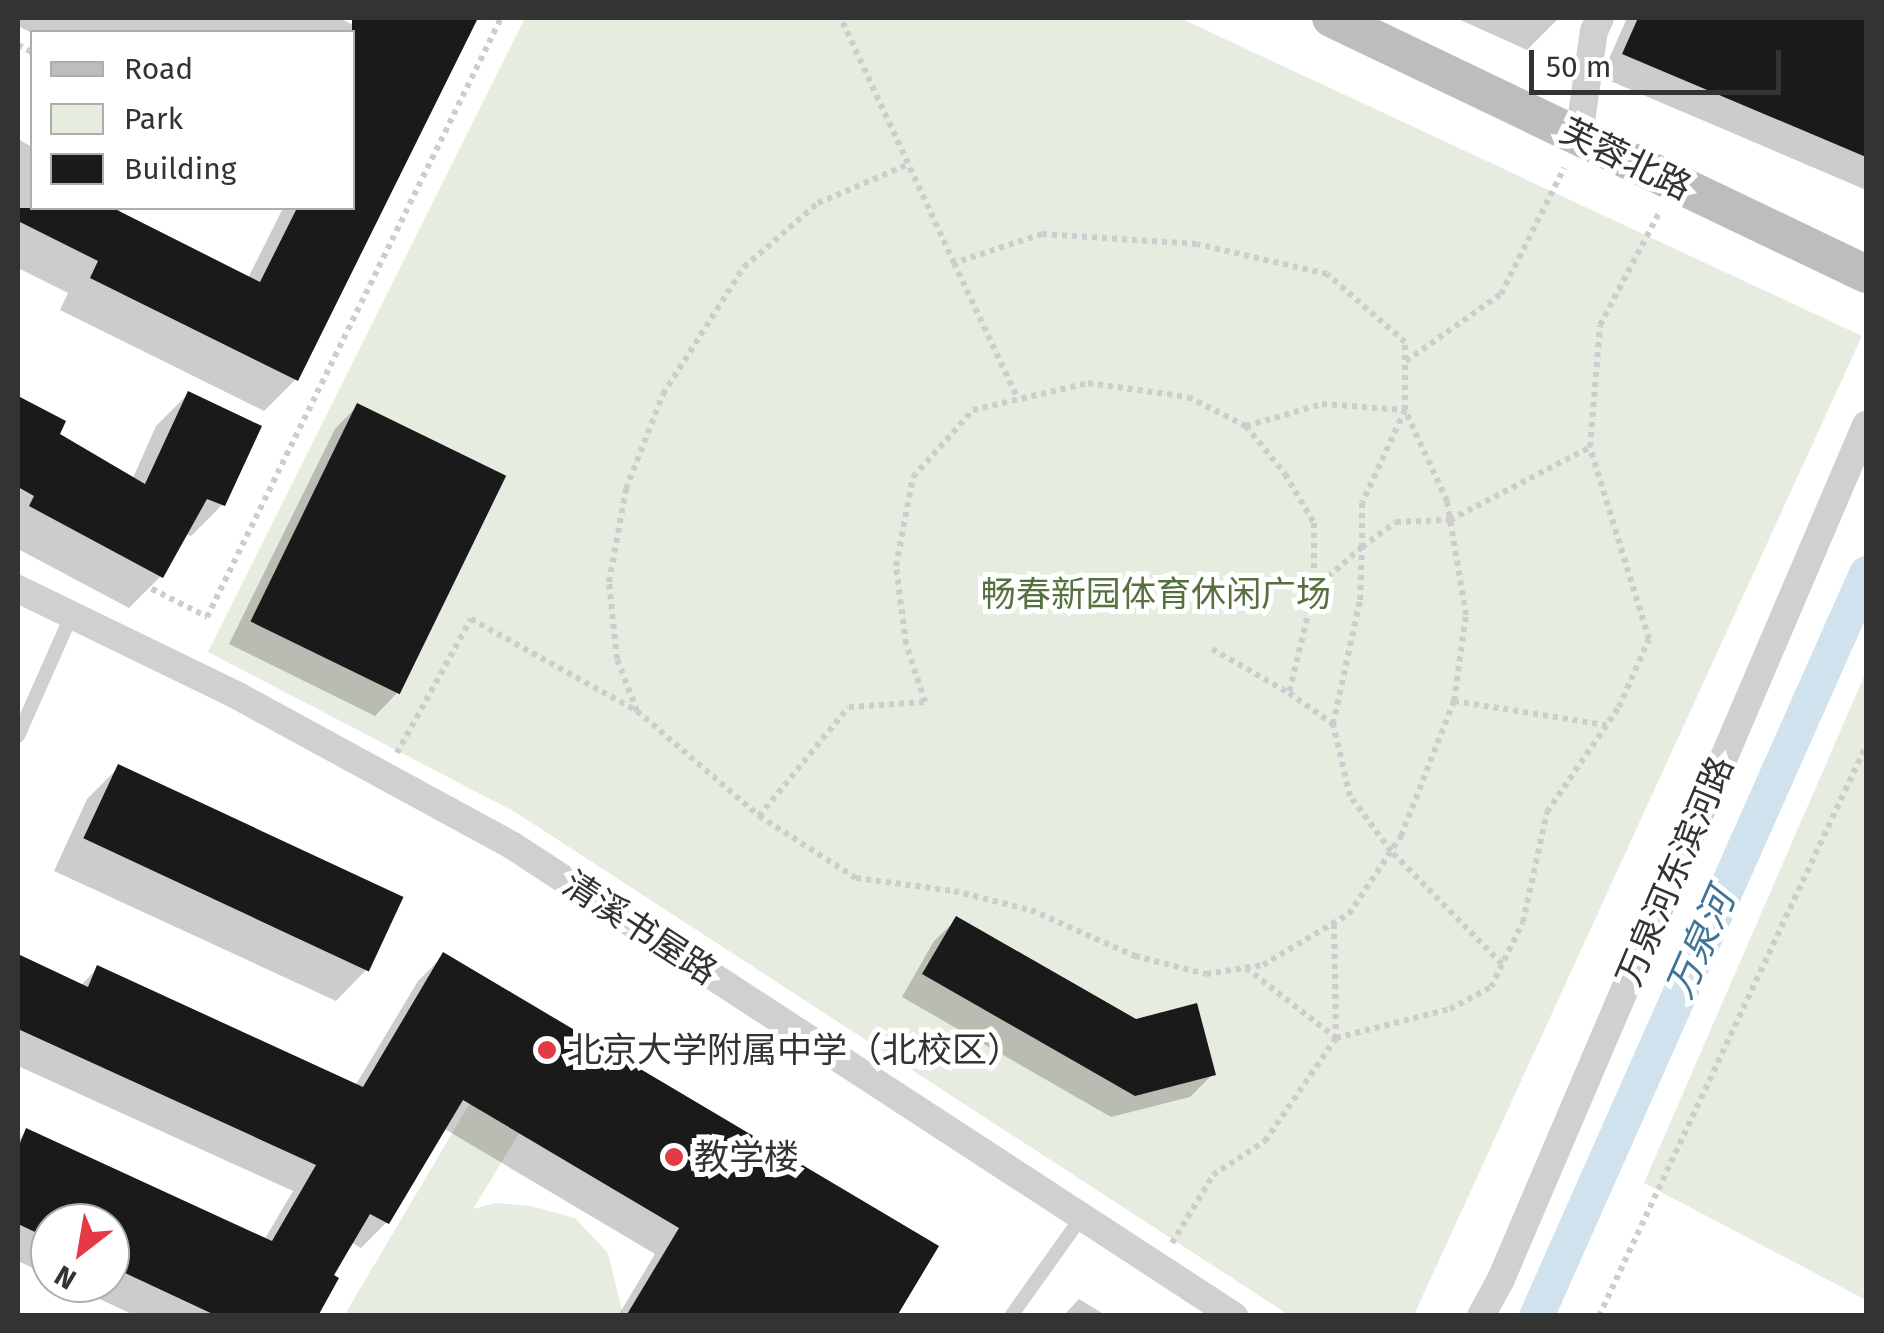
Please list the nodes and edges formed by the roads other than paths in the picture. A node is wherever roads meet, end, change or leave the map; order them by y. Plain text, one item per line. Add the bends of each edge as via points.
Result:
1 (1332, 18) edge
2 (1600, 18) edge
3 (1579, 136) junction
4 (1866, 274) edge
5 (1866, 425) edge
6 (18, 589) edge
7 (72, 614) junction
8 (18, 736) edge
9 (1083, 1215) junction
10 (1011, 1316) edge
11 (1234, 1316) edge
12 (1481, 1316) edge

1 - 3 street, 芙蓉北路
2 - 3 street
3 - 4 street, 芙蓉北路
5 - 12 street, 万泉河东滨河路
6 - 7 street, 清溪书屋路
7 - 8 lane
7 - 9 street, 清溪书屋路 via 513,846
9 - 10 lane
9 - 11 street, 清溪书屋路

